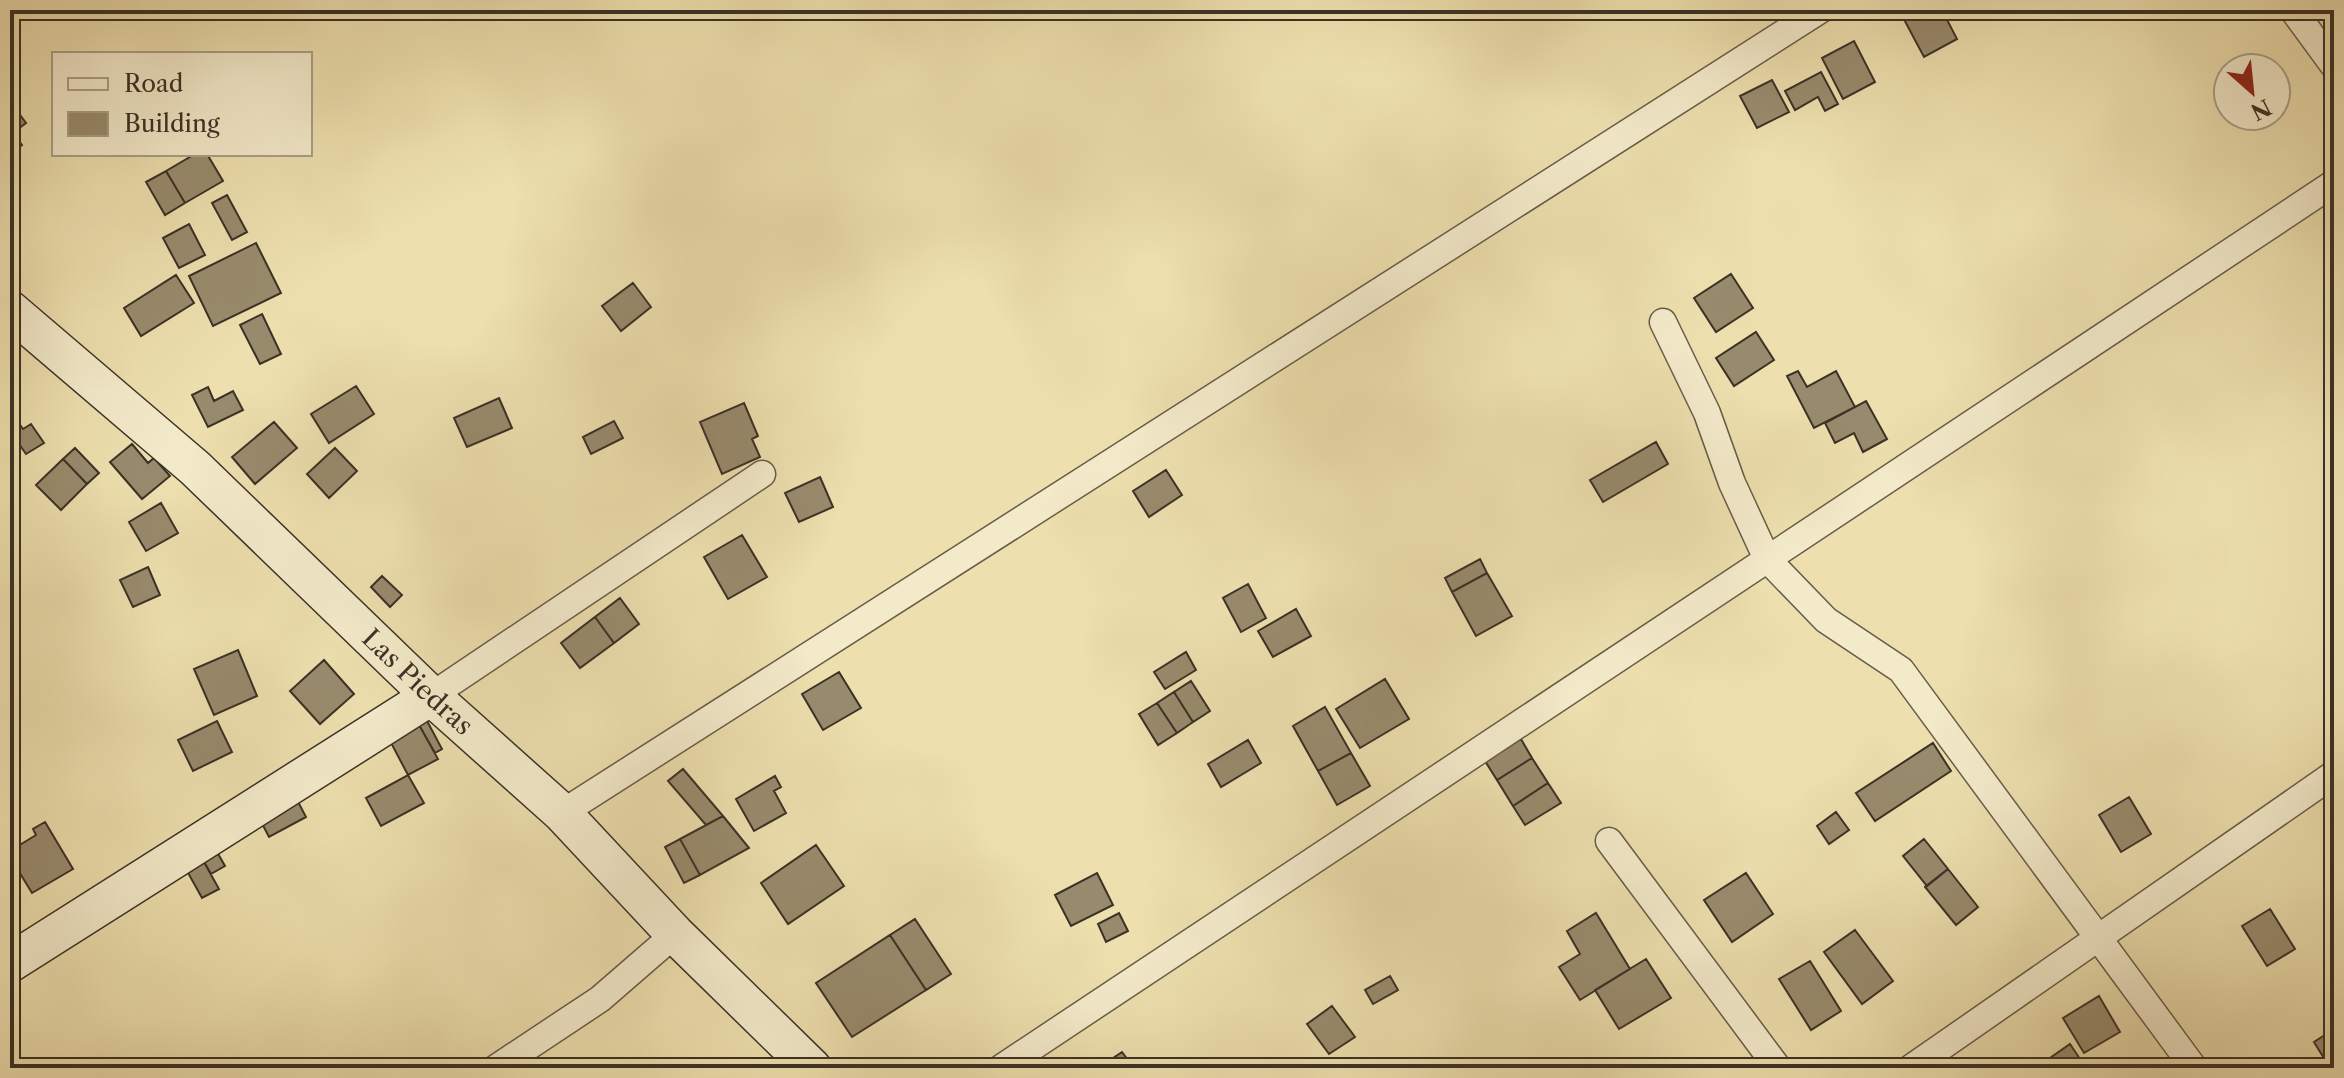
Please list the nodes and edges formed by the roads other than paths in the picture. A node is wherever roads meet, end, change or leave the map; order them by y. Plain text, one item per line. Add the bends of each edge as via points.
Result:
1 (1820, 10) edge
2 (2293, 10) edge
3 (2334, 66) edge
4 (2334, 183) edge
5 (10, 310) edge
6 (1663, 322) dead end
7 (762, 474) dead end
8 (1767, 559) junction
9 (431, 696) junction
10 (2334, 774) edge
11 (562, 813) junction
12 (1609, 841) dead end
13 (675, 934) junction
14 (2100, 939) junction
15 (10, 963) edge
16 (496, 1068) edge
17 (812, 1068) edge
18 (1001, 1068) edge
19 (1778, 1068) edge
20 (1911, 1068) edge
21 (2194, 1068) edge

1 - 11 street
2 - 3 street
4 - 8 street
5 - 9 street, Las Piedras via 195,468
6 - 8 street
7 - 9 street
8 - 14 street via 1826,620 1901,670
8 - 18 street
9 - 11 street, Las Piedras
9 - 15 street
10 - 14 street
11 - 13 street, Las Piedras
12 - 19 street
13 - 16 street via 600,999
13 - 17 street, Las Piedras
14 - 20 street
14 - 21 street

